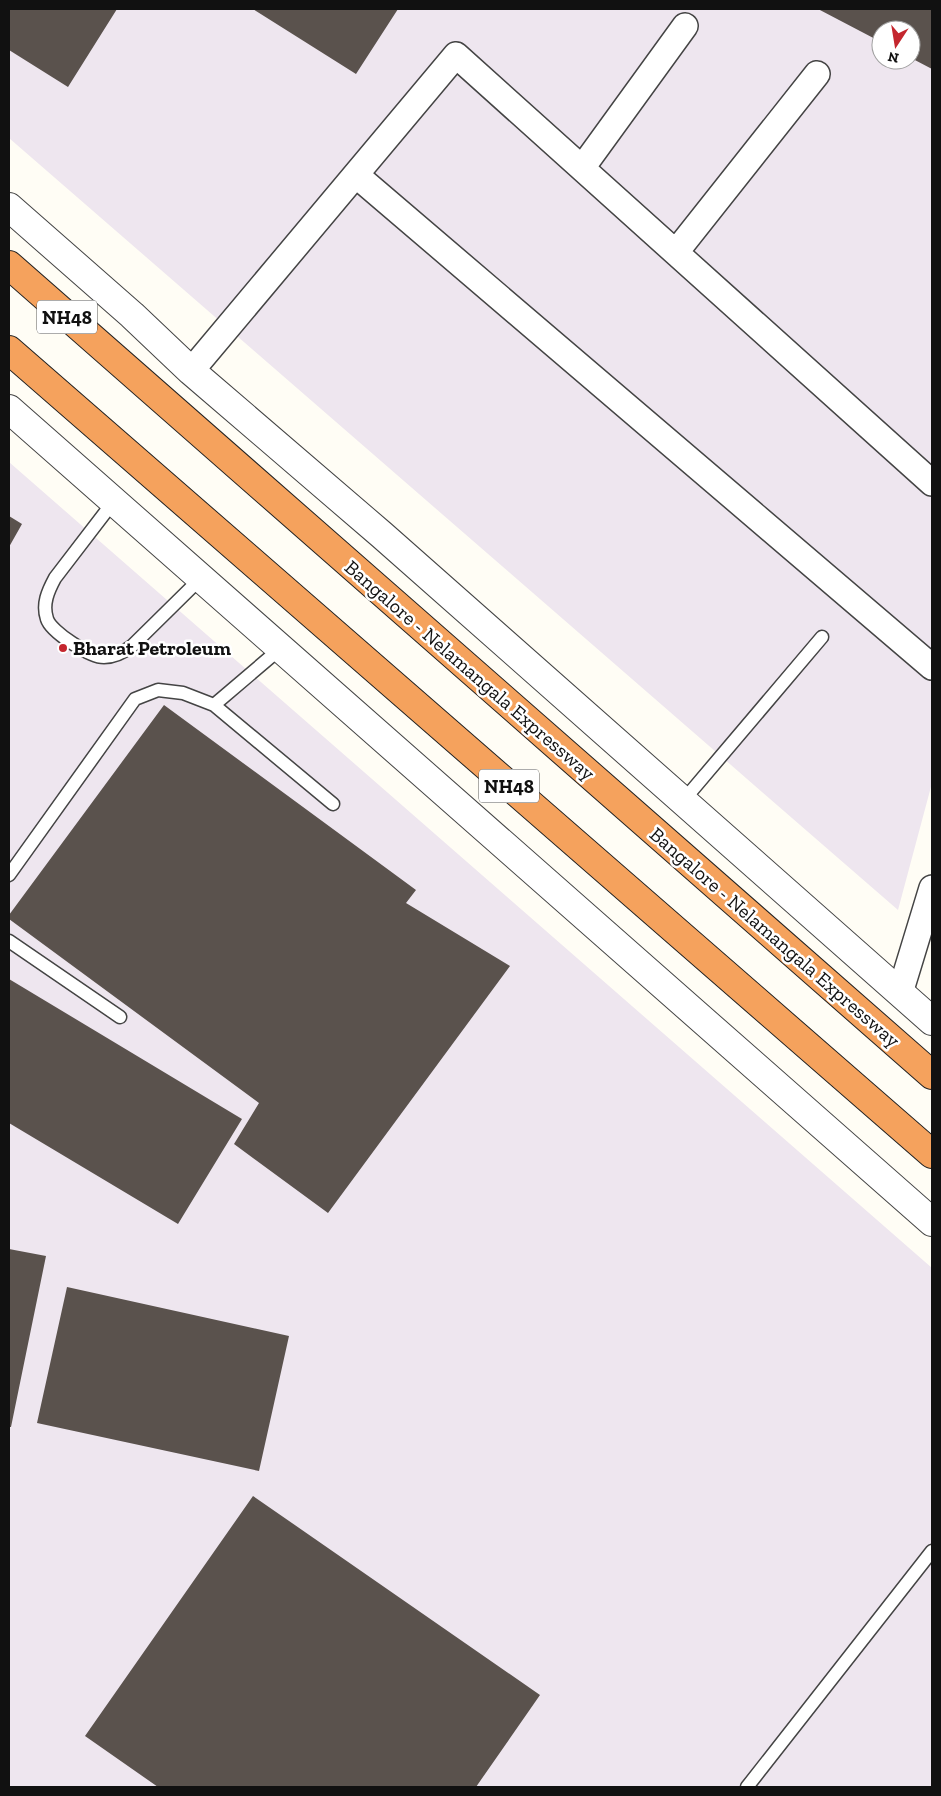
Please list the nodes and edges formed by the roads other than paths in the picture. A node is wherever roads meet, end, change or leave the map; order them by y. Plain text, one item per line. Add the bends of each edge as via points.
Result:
1 (685, 26) dead end
2 (817, 74) dead end
3 (582, 168) junction
4 (356, 175) junction
5 (9, 207) edge
6 (676, 252) junction
7 (9, 265) edge
8 (9, 350) edge
9 (191, 371) junction
10 (9, 409) edge
11 (932, 483) edge
12 (114, 501) junction
13 (201, 578) junction
14 (822, 637) dead end
15 (281, 648) junction
16 (932, 667) edge
17 (214, 705) junction
18 (683, 801) junction
19 (333, 804) dead end
20 (9, 875) edge
21 (932, 888) edge
22 (9, 941) edge
23 (900, 993) junction
24 (120, 1017) dead end
25 (932, 1022) edge
26 (932, 1075) edge
27 (932, 1154) edge
28 (932, 1222) edge
29 (932, 1551) edge
30 (747, 1787) edge

1 - 3 street
2 - 6 street
3 - 4 street via 456,56
3 - 6 street
4 - 9 street
4 - 16 street
5 - 9 street via 132,314
6 - 11 street
7 - 26 highway, Bangalore - Nelamangala Expressway / NH48
8 - 27 highway, NH48
9 - 18 street
10 - 12 street
12 - 13 street
12 - 13 lane via 48,589 45,612 52,628 88,653 102,657 122,653
13 - 15 street
14 - 18 lane
15 - 17 lane
15 - 28 street
17 - 19 lane
17 - 20 lane via 183,693 158,690 135,699
18 - 23 street
21 - 23 street
22 - 24 lane
23 - 25 street
29 - 30 lane

